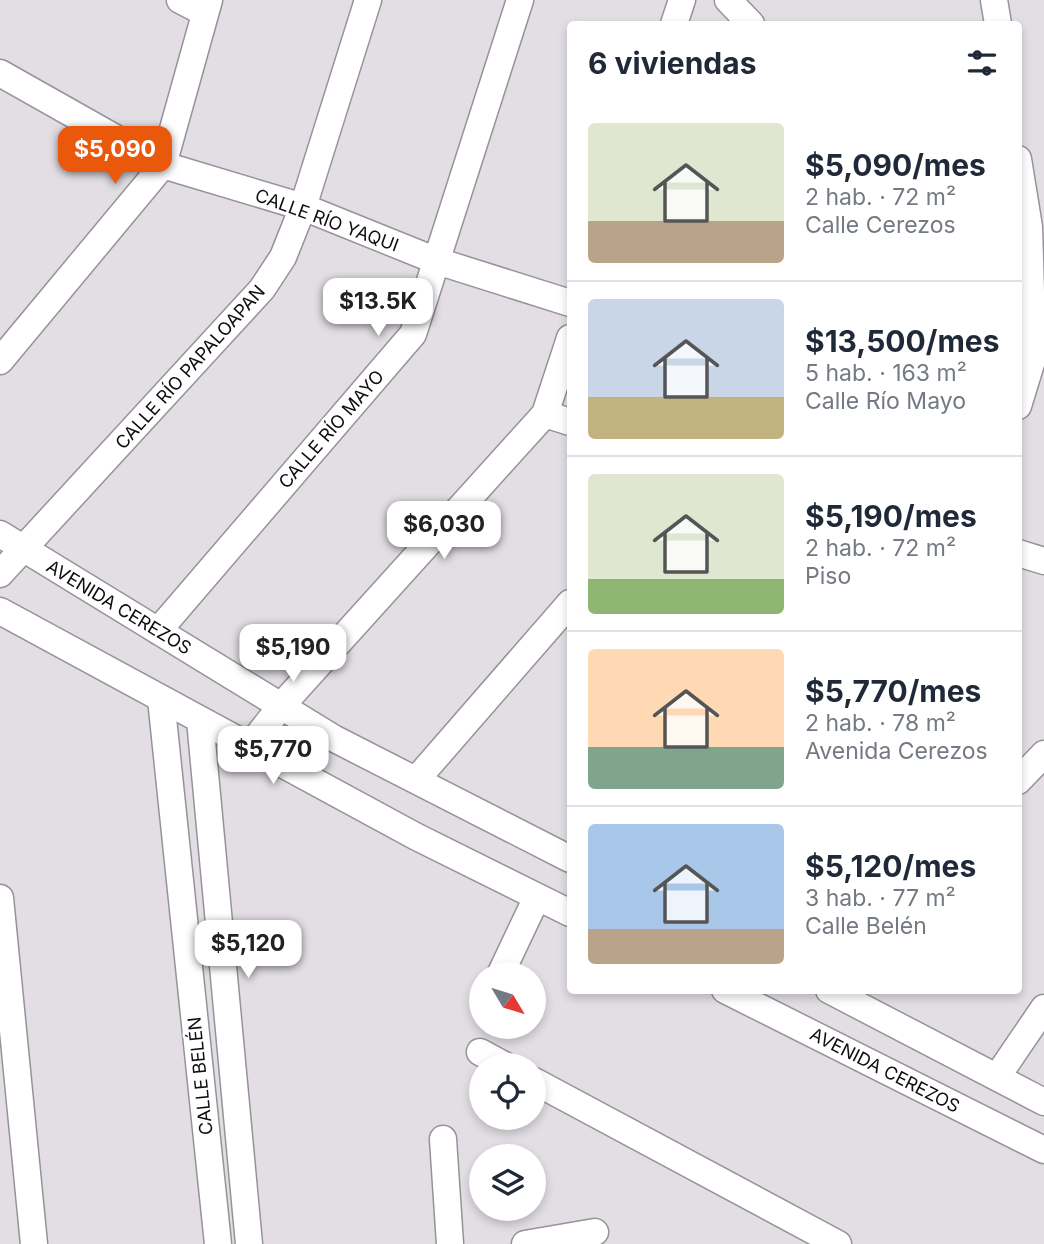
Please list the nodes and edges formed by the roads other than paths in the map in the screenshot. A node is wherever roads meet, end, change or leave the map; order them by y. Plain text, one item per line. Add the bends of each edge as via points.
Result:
1 (180, 0) edge
2 (368, 0) edge
3 (520, 0) edge
4 (682, 0) edge
5 (728, 0) edge
6 (755, 0) edge
7 (994, 0) edge
8 (207, 7) edge
9 (675, 21) edge
10 (750, 21) edge
11 (753, 21) edge
12 (998, 21) edge
13 (0, 73) edge
14 (163, 164) junction
15 (1022, 174) edge
16 (303, 207) junction
17 (1036, 226) edge
18 (437, 261) junction
19 (567, 302) edge
20 (567, 347) edge
21 (1032, 354) edge
22 (0, 361) edge
23 (1022, 391) edge
24 (545, 414) junction
25 (567, 421) edge
26 (0, 534) edge
27 (23, 549) junction
28 (1022, 555) edge
29 (1044, 561) edge
30 (0, 574) edge
31 (567, 606) edge
32 (0, 611) edge
33 (158, 631) junction
34 (161, 699) junction
35 (282, 705) junction
36 (200, 720) junction
37 (249, 747) junction
38 (1044, 754) edge
39 (1022, 777) edge
40 (416, 780) junction
41 (566, 850) edge
42 (537, 897) junction
43 (0, 898) edge
44 (567, 912) edge
45 (506, 962) edge
46 (733, 994) edge
47 (836, 994) edge
48 (5, 1000) edge
49 (1044, 1008) edge
50 (997, 1077) junction
51 (546, 1087) edge
52 (1044, 1102) edge
53 (443, 1139) dead end
54 (1044, 1150) edge
55 (595, 1232) dead end
56 (34, 1244) edge
57 (218, 1244) edge
58 (249, 1244) edge
59 (450, 1244) edge
60 (525, 1244) edge
61 (838, 1244) edge

1 - 8 street
2 - 16 street, CALLE RÍO PAPALOAPAN
3 - 18 street, CALLE RÍO MAYO
4 - 9 street
5 - 10 street
6 - 11 street
7 - 12 street
8 - 14 street
13 - 14 street, CALLE RÍO YAQUI
14 - 16 street, CALLE RÍO YAQUI
14 - 22 street
15 - 17 street
16 - 18 street, CALLE RÍO YAQUI
16 - 27 street, CALLE RÍO PAPALOAPAN via 283,257 262,289
17 - 21 street
18 - 19 street, CALLE RÍO YAQUI
18 - 33 street, CALLE RÍO MAYO via 413,334
20 - 24 street
21 - 23 street
24 - 25 street
24 - 35 street
26 - 27 street, AVENIDA CEREZOS
27 - 30 street, CALLE RÍO PAPALOAPAN
27 - 33 street, AVENIDA CEREZOS
28 - 29 street
31 - 40 street
32 - 34 street
33 - 35 street, AVENIDA CEREZOS
34 - 36 street
34 - 57 street, CALLE BELÉN
35 - 37 street
35 - 40 street, AVENIDA CEREZOS via 335,739
36 - 37 street
36 - 58 street, CALLE BELÉN
37 - 42 street
38 - 39 street
40 - 41 street, AVENIDA CEREZOS
42 - 44 street
42 - 45 street
43 - 48 street
46 - 54 street, AVENIDA CEREZOS
47 - 50 street
48 - 56 street
49 - 50 street
50 - 52 street
51 - 61 street
53 - 59 street
55 - 60 street

